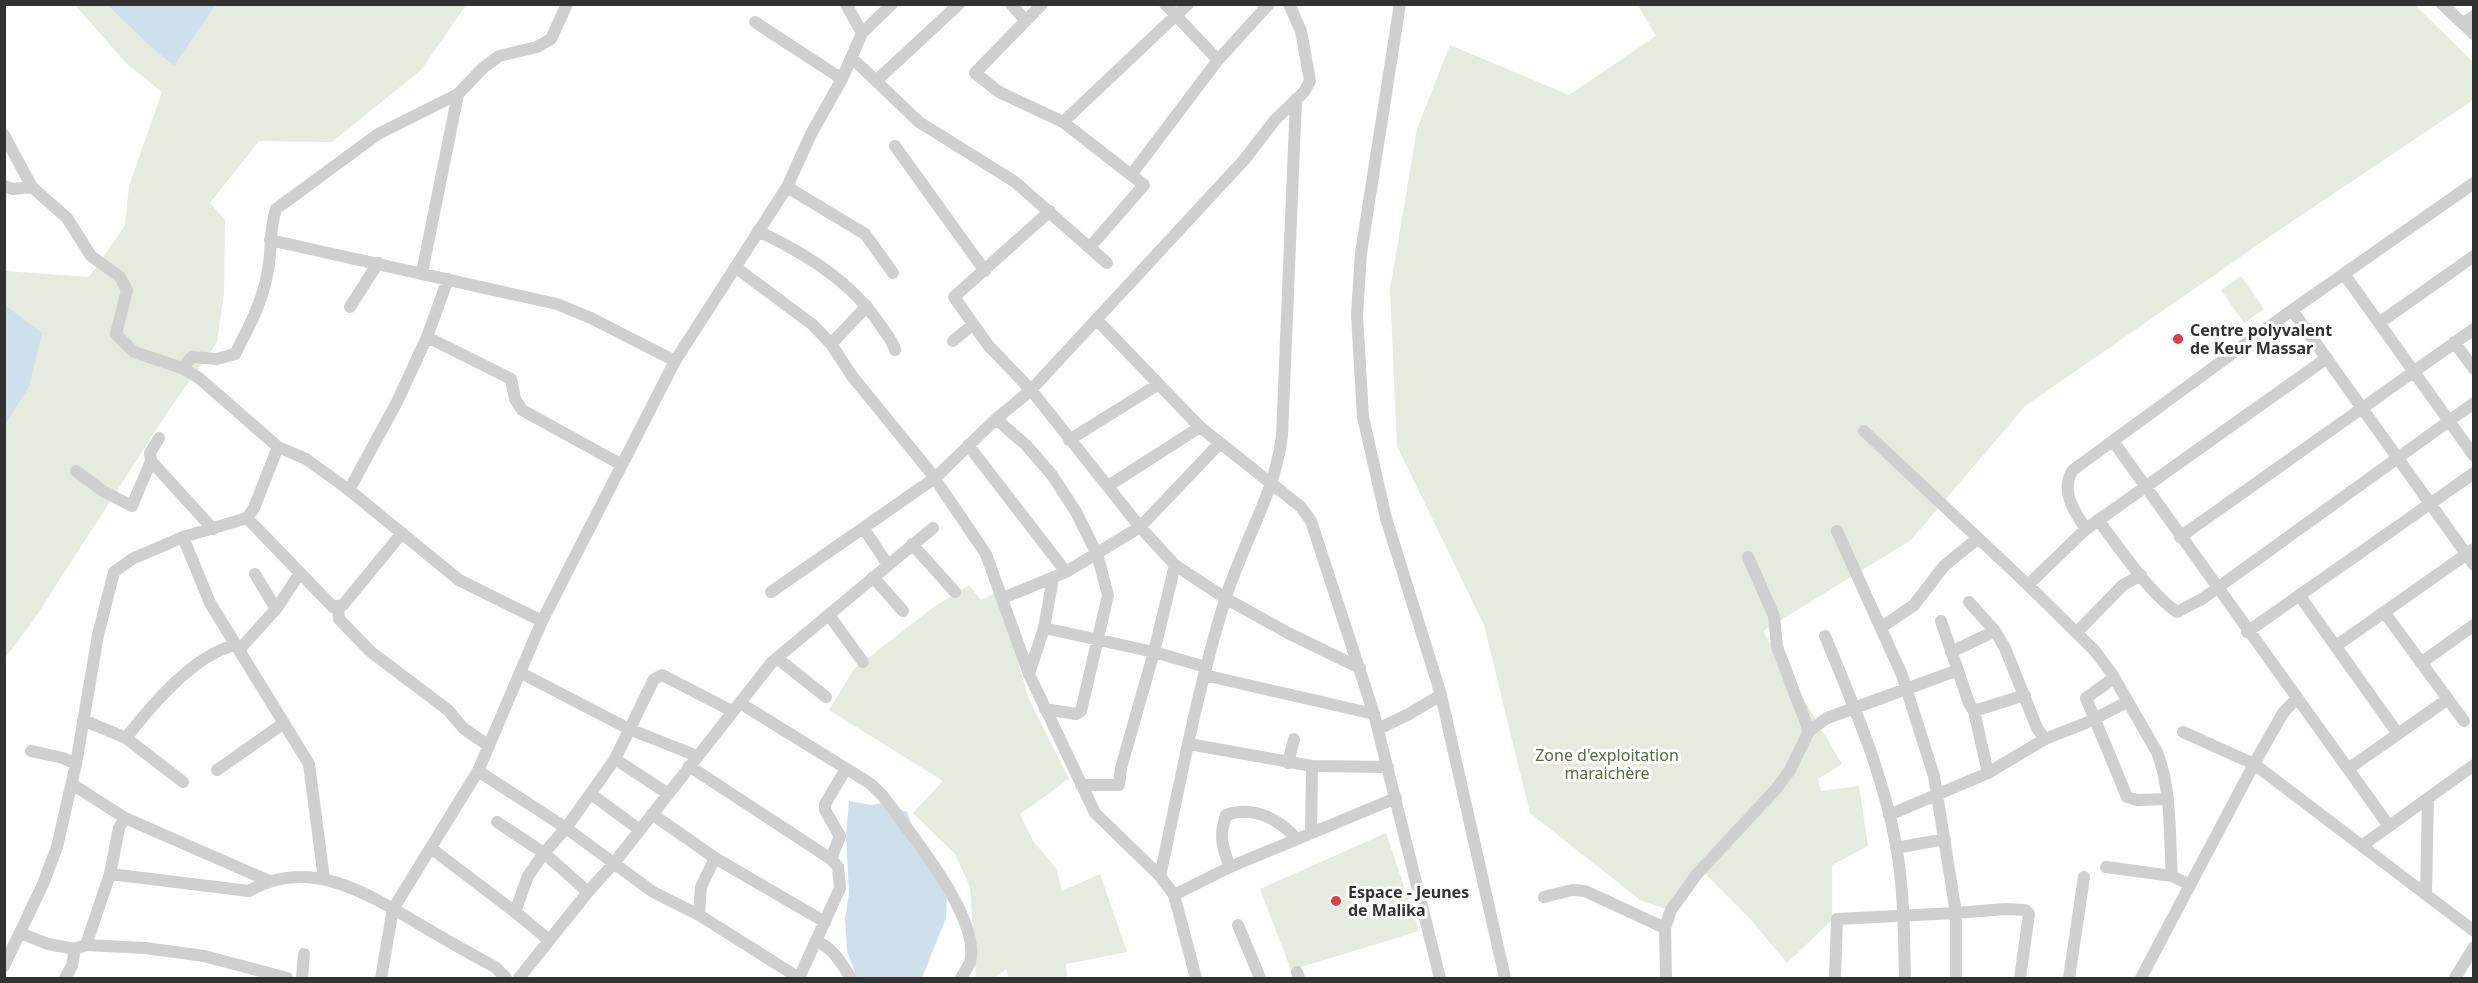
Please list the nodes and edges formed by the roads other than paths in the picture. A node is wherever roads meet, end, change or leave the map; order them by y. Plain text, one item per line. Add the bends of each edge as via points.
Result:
1 (567, 4) edge
2 (846, 4) edge
3 (892, 4) edge
4 (959, 4) edge
5 (1011, 4) edge
6 (1042, 4) edge
7 (1165, 4) edge
8 (1188, 4) edge
9 (1269, 4) edge
10 (1289, 4) edge
11 (1400, 4) edge
12 (2442, 4) edge
13 (1176, 16) junction
14 (2474, 16) edge
15 (1024, 20) junction
16 (755, 22) dead end
17 (2463, 23) junction
18 (861, 33) junction
19 (2474, 33) edge
20 (852, 58) junction
21 (1218, 60) junction
22 (842, 79) junction
23 (876, 81) junction
24 (458, 94) junction
25 (1296, 99) junction
26 (1063, 122) junction
27 (4, 135) edge
28 (895, 146) dead end
29 (1131, 175) junction
30 (2474, 183) edge
31 (4, 186) edge
32 (32, 187) junction
33 (787, 188) junction
34 (1050, 211) junction
35 (758, 231) junction
36 (270, 240) junction
37 (1090, 247) junction
38 (2474, 256) edge
39 (378, 263) junction
40 (1107, 263) dead end
41 (735, 267) junction
42 (985, 271) junction
43 (422, 273) junction
44 (893, 273) dead end
45 (2344, 274) junction
46 (448, 279) junction
47 (867, 306) junction
48 (350, 307) dead end
49 (2292, 310) junction
50 (1097, 320) junction
51 (2379, 323) junction
52 (972, 325) junction
53 (2474, 329) edge
54 (427, 337) junction
55 (953, 341) dead end
56 (2454, 342) junction
57 (831, 345) junction
58 (895, 350) dead end
59 (2327, 358) junction
60 (675, 361) junction
61 (182, 368) junction
62 (2474, 369) edge
63 (2413, 371) junction
64 (1159, 384) junction
65 (1031, 390) junction
66 (2474, 403) edge
67 (2362, 407) junction
68 (996, 419) junction
69 (2449, 421) junction
70 (1200, 427) junction
71 (1864, 431) dead end
72 (159, 438) dead end
73 (1069, 440) junction
74 (2113, 441) junction
75 (1219, 444) junction
76 (968, 445) junction
77 (278, 447) junction
78 (2474, 456) edge
79 (2398, 457) junction
80 (151, 461) junction
81 (622, 465) junction
82 (76, 471) dead end
83 (2474, 473) edge
84 (935, 478) junction
85 (1272, 484) junction
86 (1108, 486) junction
87 (2146, 488) junction
88 (349, 490) junction
89 (2431, 503) junction
90 (247, 518) junction
91 (2098, 520) junction
92 (1140, 527) junction
93 (933, 528) dead end
94 (213, 529) junction
95 (864, 529) junction
96 (2086, 529) junction
97 (1837, 531) dead end
98 (402, 533) junction
99 (183, 537) junction
100 (2180, 537) junction
101 (1978, 538) junction
102 (912, 544) junction
103 (1097, 554) junction
104 (2471, 556) edge
105 (1748, 557) dead end
106 (888, 565) junction
107 (1174, 565) junction
108 (1066, 572) junction
109 (300, 573) junction
110 (255, 574) dead end
111 (2141, 575) junction
112 (873, 577) junction
113 (1053, 578) junction
114 (2028, 585) junction
115 (2216, 589) junction
116 (771, 592) dead end
117 (955, 592) dead end
118 (2299, 595) junction
119 (1003, 598) junction
120 (1225, 598) junction
121 (1970, 602) dead end
122 (338, 608) junction
123 (276, 609) junction
124 (903, 611) dead end
125 (2384, 612) junction
126 (829, 615) junction
127 (542, 621) junction
128 (1941, 621) dead end
129 (2474, 626) edge
130 (1882, 627) junction
131 (1044, 628) junction
132 (1995, 631) junction
133 (2077, 632) junction
134 (2247, 632) junction
135 (1825, 636) dead end
136 (1096, 641) junction
137 (2336, 646) junction
138 (237, 648) junction
139 (1154, 652) junction
140 (1951, 652) junction
141 (777, 658) junction
142 (863, 662) dead end
143 (2421, 663) junction
144 (1360, 668) junction
145 (1958, 670) junction
146 (1205, 671) junction
147 (521, 673) junction
148 (1029, 674) junction
149 (2114, 678) junction
150 (1907, 690) junction
151 (1441, 694) junction
152 (2025, 696) junction
153 (826, 697) dead end
154 (2296, 699) junction
155 (2448, 699) junction
156 (2127, 702) junction
157 (736, 707) junction
158 (1044, 709) junction
159 (1855, 709) junction
160 (1974, 711) junction
161 (1374, 714) junction
162 (2094, 719) junction
163 (83, 720) junction
164 (2464, 721) dead end
165 (284, 723) junction
166 (629, 729) junction
167 (1378, 729) junction
168 (1809, 731) junction
169 (2183, 732) dead end
170 (2398, 734) junction
171 (2051, 737) junction
172 (126, 738) junction
173 (1294, 739) dead end
174 (1189, 744) junction
175 (489, 746) junction
176 (31, 751) dead end
177 (615, 759) junction
178 (693, 761) junction
179 (1288, 762) junction
180 (76, 764) junction
181 (2254, 764) junction
182 (2474, 765) edge
183 (1312, 766) junction
184 (1388, 767) junction
185 (846, 769) junction
186 (2348, 769) junction
187 (217, 770) dead end
188 (478, 771) junction
189 (1988, 773) junction
190 (183, 782) dead end
191 (72, 784) junction
192 (1081, 785) junction
193 (667, 793) junction
194 (591, 794) junction
195 (1939, 795) junction
196 (1396, 798) junction
197 (2428, 798) junction
198 (2167, 799) junction
199 (652, 814) junction
200 (1889, 815) junction
201 (125, 818) junction
202 (497, 822) dead end
203 (2388, 826) junction
204 (566, 828) junction
205 (640, 830) junction
206 (1311, 833) junction
207 (1298, 839) junction
208 (1945, 839) junction
209 (2363, 845) junction
210 (1896, 848) junction
211 (432, 849) junction
212 (544, 853) junction
213 (715, 858) junction
214 (831, 859) junction
215 (614, 863) junction
216 (1230, 867) junction
217 (2106, 867) dead end
218 (110, 874) junction
219 (1160, 876) junction
220 (2172, 876) junction
221 (2084, 877) dead end
222 (324, 879) junction
223 (267, 880) junction
224 (2190, 885) junction
225 (588, 892) junction
226 (2426, 893) junction
227 (1174, 894) junction
228 (1544, 897) dead end
229 (393, 909) junction
230 (515, 912) junction
231 (1956, 914) junction
232 (699, 915) junction
233 (1904, 915) junction
234 (825, 922) junction
235 (1238, 925) dead end
236 (1665, 928) junction
237 (2474, 931) edge
238 (20, 933) junction
239 (549, 940) junction
240 (817, 942) junction
241 (80, 947) junction
242 (2474, 947) edge
243 (304, 954) dead end
244 (2469, 963) edge
245 (4, 966) edge
246 (248, 973) edge
247 (385, 977) edge
248 (65, 978) edge
249 (287, 978) edge
250 (302, 978) edge
251 (507, 978) edge
252 (519, 978) edge
253 (799, 978) edge
254 (850, 978) edge
255 (962, 978) edge
256 (1196, 978) edge
257 (1260, 978) edge
258 (1440, 978) edge
259 (1505, 978) edge
260 (1666, 978) edge
261 (1835, 978) edge
262 (1905, 978) edge
263 (1956, 978) edge
264 (2020, 978) edge
265 (2069, 978) edge
266 (2141, 978) edge
267 (2455, 978) edge

1 - 24 street via 551,39 537,47 499,56
2 - 18 street
3 - 18 street
4 - 23 street
5 - 15 street
6 - 15 street
7 - 13 street
8 - 13 street
9 - 21 street
10 - 25 street via 1301,31 1310,81
11 - 151 street via 1361,253 1357,315 1360,367 1363,417 1386,518
12 - 17 street
13 - 21 street
13 - 26 street
14 - 17 street
15 - 26 street via 975,73 999,92
16 - 22 street
17 - 19 street
18 - 20 street
20 - 22 street
20 - 23 street
21 - 29 street
22 - 33 street
23 - 34 street via 919,122 996,169
24 - 36 street via 378,135 276,209
24 - 43 street
25 - 50 street
25 - 85 street via 1282,436
26 - 29 street
27 - 32 street
28 - 42 street
29 - 37 street via 1144,185
30 - 45 street
31 - 32 street
32 - 61 street via 67,218 91,256 120,277 127,290 116,334 135,352
33 - 35 street
33 - 44 street via 865,234
34 - 37 street
34 - 42 street
35 - 41 street
35 - 47 street via 814,260
36 - 39 street
36 - 61 street via 268,272 258,308 235,354 217,359 192,357
37 - 40 street
38 - 51 street
39 - 43 street
39 - 48 street
41 - 57 street via 813,325
41 - 60 street
42 - 52 street via 954,297
43 - 46 street
45 - 49 street
45 - 51 street
46 - 54 street
46 - 60 street via 557,304
47 - 57 street
47 - 58 street
49 - 59 street
49 - 74 street
50 - 64 street
50 - 65 street
51 - 63 street
52 - 55 street
52 - 65 street
53 - 56 street
54 - 81 street via 511,379 522,410
54 - 88 street
56 - 62 street
56 - 63 street
57 - 84 street
59 - 67 street
59 - 87 street
60 - 81 street
61 - 77 street via 199,378
63 - 67 street
63 - 69 street
64 - 70 street
64 - 73 street
65 - 68 street
65 - 73 street
66 - 69 street
67 - 79 street
67 - 100 street
68 - 76 street
68 - 103 street via 1052,475
69 - 78 street
69 - 79 street
70 - 75 street
70 - 86 street
71 - 101 street
72 - 80 street via 150,453
73 - 86 street
74 - 87 street
74 - 96 street via 2069,476 2071,506
75 - 85 street
75 - 92 street
76 - 84 street
76 - 108 street
77 - 88 street via 306,459
77 - 90 street
79 - 89 street
79 - 115 street
80 - 82 street via 132,506
80 - 94 street
81 - 127 street
83 - 89 street
84 - 95 street
84 - 119 street via 986,554
85 - 120 street
85 - 144 street via 1301,507 1311,521
86 - 92 street
87 - 91 street
87 - 100 street
88 - 98 street
89 - 104 street
89 - 118 street
90 - 94 street
90 - 109 street
91 - 96 street
91 - 111 street
92 - 103 street
92 - 107 street
93 - 102 street
94 - 99 street
95 - 106 street
95 - 116 street
96 - 114 street
97 - 130 street
98 - 122 street
98 - 127 street via 459,580
99 - 138 street via 210,603
99 - 163 street via 132,559 114,572
100 - 115 street
101 - 114 street
101 - 130 street via 1944,566 1914,604
102 - 106 street
102 - 117 street
103 - 108 street
103 - 136 street via 1108,595
104 - 125 street
105 - 168 street via 1774,616 1777,647
106 - 112 street
107 - 120 street
107 - 139 street
108 - 113 street
109 - 122 street
109 - 123 street
110 - 123 street
111 - 115 street via 2177,612
111 - 133 street via 2123,585
112 - 124 street
112 - 126 street
113 - 119 street
113 - 131 street
114 - 133 street
115 - 134 street
118 - 134 street
118 - 137 street
119 - 148 street
120 - 144 street
120 - 146 street
121 - 132 street
122 - 175 street via 339,619 371,652
123 - 138 street
125 - 137 street
125 - 143 street
126 - 141 street
126 - 142 street
127 - 147 street
128 - 140 street
129 - 143 street
130 - 150 street
131 - 136 street
131 - 148 street
132 - 140 street
132 - 152 street
133 - 149 street
134 - 154 street
135 - 159 street
136 - 139 street
136 - 158 street via 1082,711 1076,714
137 - 170 street
138 - 165 street
138 - 172 street via 212,654 151,707
139 - 146 street
139 - 192 street via 1119,785
140 - 145 street
141 - 153 street
141 - 157 street
143 - 155 street
144 - 161 street
145 - 150 street
145 - 160 street
146 - 161 street
146 - 174 street
147 - 166 street
147 - 175 street
148 - 158 street
149 - 156 street
149 - 162 street via 2086,696
150 - 159 street
150 - 195 street
151 - 167 street
151 - 259 street
152 - 160 street
152 - 171 street via 2037,728
154 - 181 street via 2283,713
154 - 186 street
155 - 164 street
155 - 170 street
156 - 162 street
156 - 198 street via 2157,752
157 - 166 street via 662,675 654,679
157 - 178 street
157 - 185 street
158 - 192 street
159 - 168 street via 1827,718
159 - 200 street
160 - 189 street
161 - 167 street
162 - 171 street
162 - 198 street via 2127,797
163 - 172 street
163 - 180 street
165 - 187 street
165 - 222 street via 309,764
166 - 177 street
166 - 178 street
167 - 184 street
168 - 236 street via 1790,770 1696,874 1671,910
169 - 181 street
170 - 186 street
171 - 189 street
172 - 190 street
173 - 179 street
174 - 179 street
174 - 219 street
175 - 188 street
176 - 180 street
177 - 193 street
177 - 194 street
178 - 193 street
178 - 214 street
179 - 183 street
180 - 191 street
181 - 209 street
181 - 224 street
182 - 197 street
183 - 184 street
183 - 206 street
184 - 196 street
185 - 214 street via 825,804 840,836
185 - 255 street via 883,796 949,887 968,928 970,961
186 - 203 street
188 - 204 street
188 - 211 street
189 - 195 street
191 - 201 street
191 - 238 street via 51,864
192 - 219 street via 1095,813
193 - 199 street
194 - 204 street
194 - 205 street
195 - 200 street
195 - 208 street
196 - 206 street
196 - 258 street
197 - 203 street
197 - 226 street
198 - 220 street
199 - 205 street
199 - 213 street
200 - 210 street
201 - 218 street via 119,828
201 - 223 street
202 - 212 street
203 - 209 street
204 - 212 street
204 - 215 street
205 - 215 street
206 - 207 street
207 - 216 street
207 - 216 street via 1283,823 1261,815 1236,811 1226,815 1220,842
208 - 210 street
208 - 231 street
209 - 226 street
210 - 233 street
211 - 229 street
211 - 230 street
212 - 225 street
212 - 230 street via 528,876
213 - 232 street via 701,887
213 - 234 street
214 - 234 street via 838,867 840,888
215 - 225 street
215 - 232 street via 653,892
216 - 227 street
217 - 220 street
218 - 223 street via 249,891
218 - 241 street
219 - 227 street
220 - 224 street
221 - 265 street
222 - 223 street
222 - 229 street via 356,888
224 - 266 street
225 - 239 street
226 - 237 street
227 - 256 street
228 - 236 street via 1585,891
229 - 247 street
229 - 251 street
230 - 239 street
231 - 233 street
231 - 263 street
231 - 264 street via 2025,910 2029,914
232 - 253 street
233 - 261 street via 1837,919
233 - 262 street
234 - 240 street
235 - 257 street
236 - 260 street
238 - 241 street via 48,944
238 - 245 street
239 - 252 street
240 - 253 street
240 - 254 street via 837,958
241 - 246 street via 154,949 204,956
241 - 248 street
242 - 244 street
243 - 250 street
244 - 267 street
246 - 249 street

